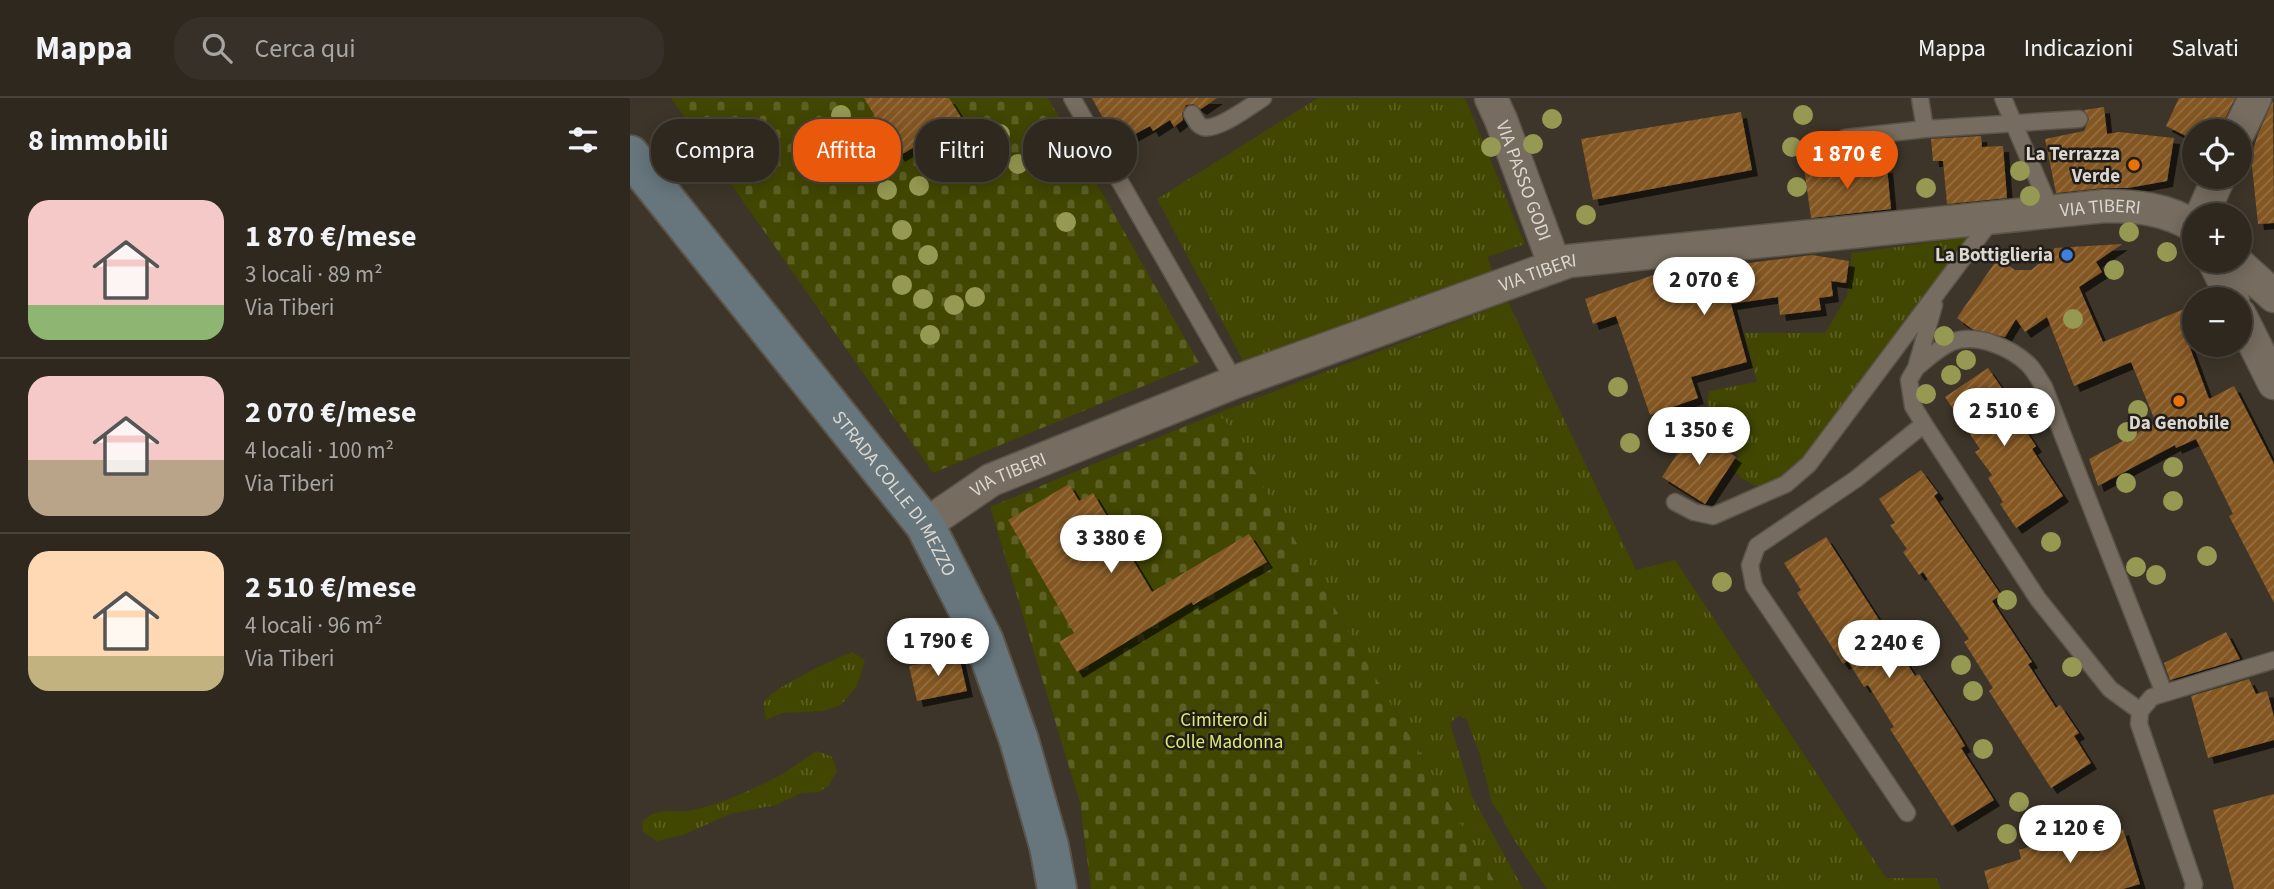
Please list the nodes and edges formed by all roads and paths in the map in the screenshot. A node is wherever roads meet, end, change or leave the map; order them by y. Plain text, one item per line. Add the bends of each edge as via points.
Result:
1 (1072, 98) edge
2 (1263, 98) edge
3 (1491, 98) edge
4 (1920, 98) edge
5 (2003, 98) edge
6 (2255, 98) edge
7 (1192, 114) dead end
8 (2079, 119) dead end
9 (2245, 119) edge
10 (2015, 122) junction
11 (1925, 129) junction
12 (1844, 138) dead end
13 (630, 155) edge
14 (2051, 211) junction
15 (1993, 218) junction
16 (2182, 220) edge
17 (1555, 266) junction
18 (2244, 285) edge
19 (1937, 294) junction
20 (2252, 339) edge
21 (2274, 347) edge
22 (1916, 368) junction
23 (1235, 382) junction
24 (2274, 383) edge
25 (1924, 424) junction
26 (1675, 502) dead end
27 (925, 525) junction
28 (2274, 660) edge
29 (2164, 693) junction
30 (2140, 710) junction
31 (1907, 813) dead end
32 (1057, 889) edge
33 (2193, 889) edge

1 - 23 lane
2 - 7 lane via 1211,127 1197,124
3 - 17 street, VIA PASSO GODI
4 - 11 lane
5 - 10 lane
6 - 9 street
8 - 10 lane
10 - 11 lane
10 - 14 lane
11 - 12 lane
13 - 27 street, STRADA COLLE DI MEZZO
14 - 15 street, VIA TIBERI
14 - 16 street, VIA TIBERI via 2145,207
15 - 17 street, VIA TIBERI
15 - 19 lane
17 - 23 street, VIA TIBERI
18 - 21 street
19 - 22 lane
19 - 26 lane via 1822,449 1786,484 1713,516
20 - 24 street
22 - 25 lane via 1909,392
22 - 29 lane via 1950,343 1972,339 2011,353 2034,371
23 - 27 street, VIA TIBERI via 991,480
25 - 30 lane via 2038,599 2109,689
25 - 31 lane via 1856,479 1757,546 1750,565 1754,586
27 - 32 street, STRADA COLLE DI MEZZO via 996,675 1049,845
28 - 29 lane
29 - 30 lane via 2149,699
30 - 33 lane via 2139,724

